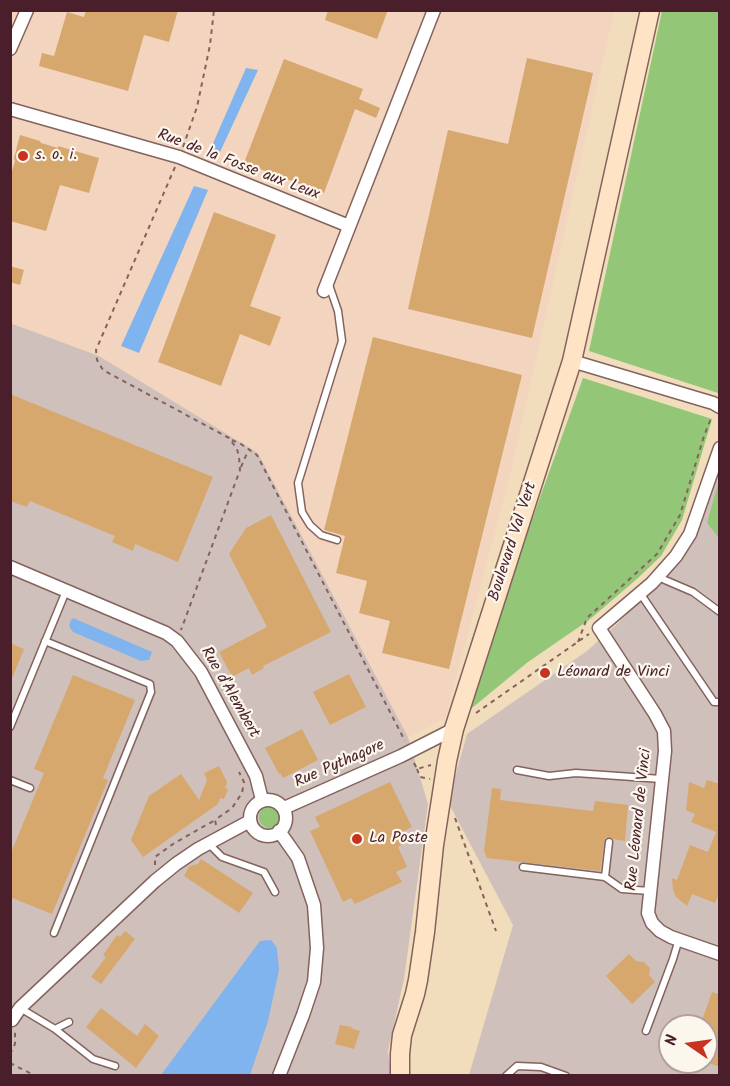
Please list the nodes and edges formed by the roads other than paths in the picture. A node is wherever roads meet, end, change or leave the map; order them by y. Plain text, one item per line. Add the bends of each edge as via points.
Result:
1 (27, 10) edge
2 (434, 10) edge
3 (650, 10) edge
4 (10, 49) edge
5 (10, 109) edge
6 (349, 226) junction
7 (326, 286) joint
8 (572, 361) junction
9 (718, 406) edge
10 (720, 448) edge
11 (337, 540) dead end
12 (10, 567) edge
13 (658, 577) junction
14 (66, 590) junction
15 (640, 593) junction
16 (720, 612) edge
17 (45, 641) junction
18 (720, 702) edge
19 (10, 727) edge
20 (454, 729) junction
21 (517, 770) dead end
22 (662, 779) junction
23 (10, 780) edge
24 (30, 788) dead end
25 (262, 800) junction
26 (284, 808) junction
27 (250, 821) junction
28 (279, 831) junction
29 (214, 840) junction
30 (609, 842) dead end
31 (523, 867) dead end
32 (605, 877) junction
33 (650, 891) junction
34 (275, 892) dead end
35 (54, 933) dead end
36 (679, 939) junction
37 (720, 954) edge
38 (20, 1008) junction
39 (12, 1020) road end
40 (69, 1022) dead end
41 (55, 1029) junction
42 (646, 1030) dead end
43 (115, 1066) dead end
44 (540, 1066) junction
45 (279, 1076) edge
46 (400, 1076) edge
47 (506, 1076) edge
48 (545, 1076) edge
49 (566, 1076) edge

1 - 4 street
2 - 6 street
3 - 8 street, Boulevard Val Vert
5 - 6 street, Rue de la Fosse aux Leux via 179,157
6 - 7 street
7 - 11 lane via 338,311 342,341 298,483 302,512 310,525 321,535
8 - 9 street
8 - 20 street, Boulevard Val Vert
10 - 13 street via 690,534
12 - 14 street, Rue d'Alembert
13 - 15 street
13 - 16 lane via 693,592
14 - 17 lane
14 - 25 street, Rue d'Alembert via 177,640 201,672 256,776
15 - 18 lane via 714,702
15 - 22 street, Rue Léonard de Vinci via 599,628 664,731
17 - 19 lane
17 - 35 lane via 150,684 151,692
20 - 26 street, Rue Pythagore
20 - 46 street, Boulevard Val Vert via 443,782 418,980 402,1035
21 - 22 lane via 549,776 576,773
22 - 33 street, Rue Léonard de Vinci
23 - 24 lane
25 - 26 street via 274,800
25 - 27 street via 250,812
26 - 28 street via 285,823
27 - 28 street via 262,835
27 - 29 street
28 - 45 street via 298,858 314,905 317,948 314,982
29 - 34 lane via 222,857 264,872
29 - 38 street via 155,881
30 - 32 lane
31 - 32 lane
32 - 33 lane via 622,888
33 - 36 street, Rue Léonard de Vinci via 648,913 652,923
36 - 37 street, Rue Léonard de Vinci
36 - 42 lane
38 - 39 street
38 - 41 lane
40 - 41 lane
41 - 43 lane via 93,1059
44 - 47 lane via 517,1066
44 - 48 lane
44 - 49 lane

